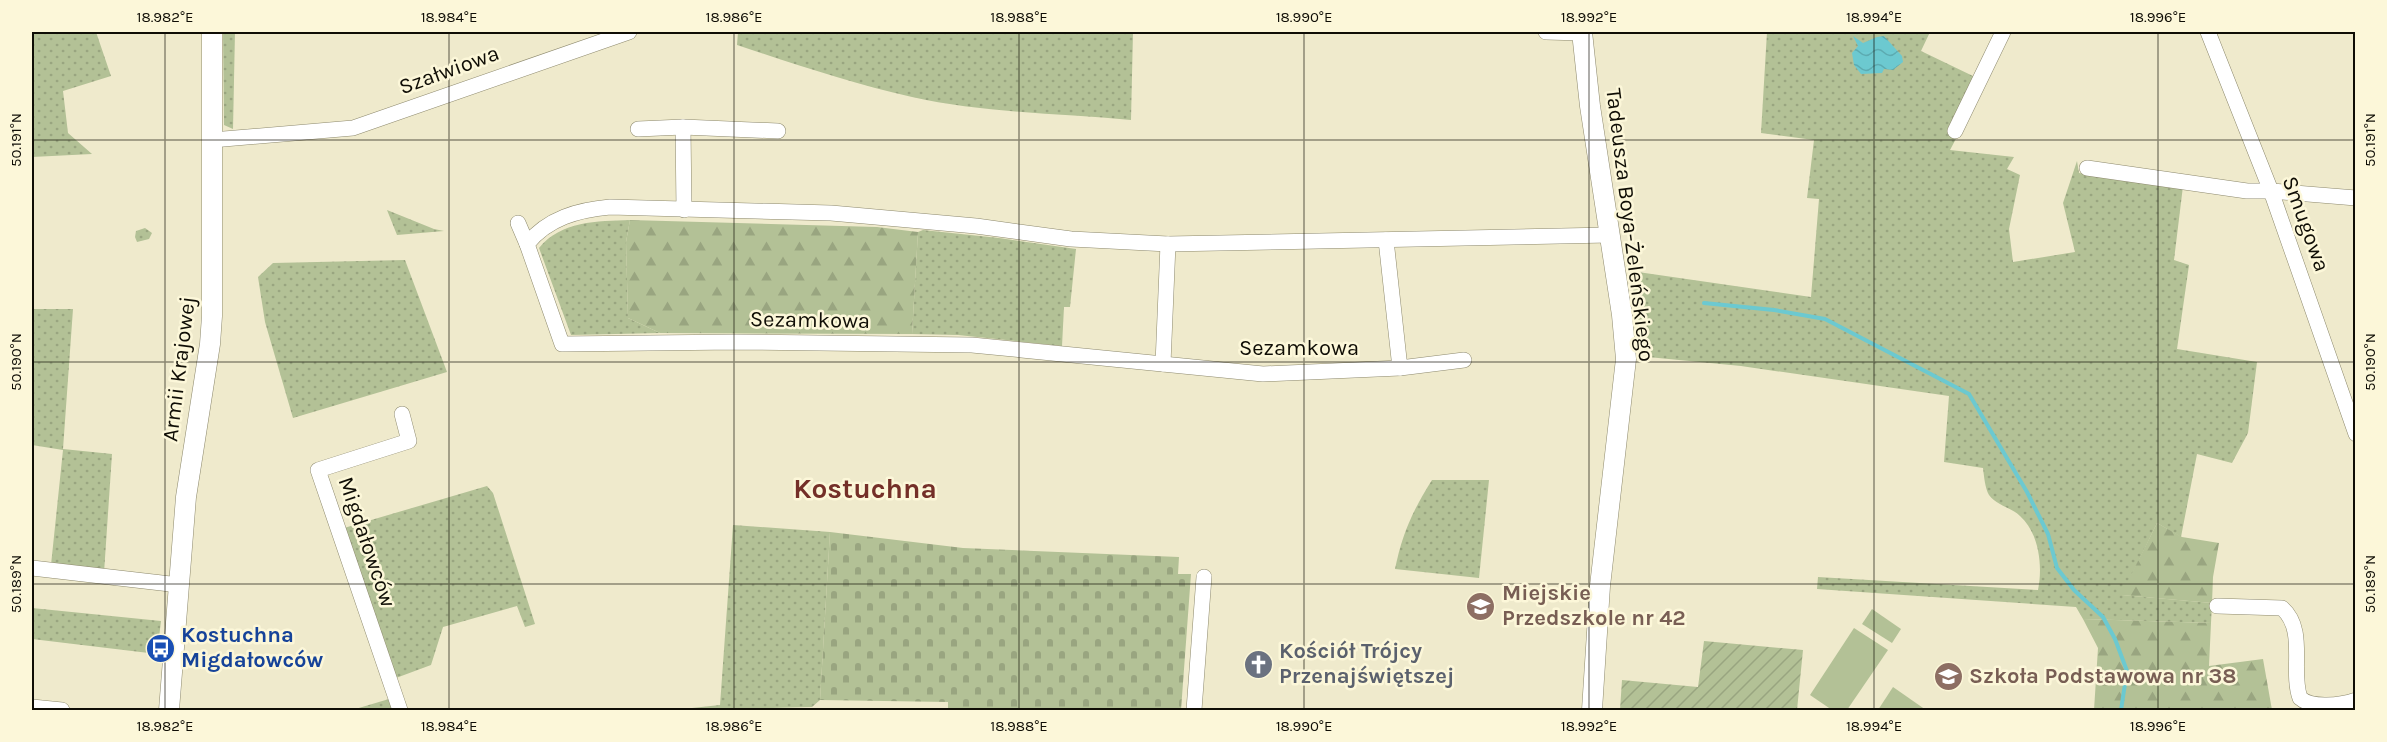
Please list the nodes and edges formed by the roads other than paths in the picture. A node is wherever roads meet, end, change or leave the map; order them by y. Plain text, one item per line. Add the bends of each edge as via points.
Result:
1 (212, 32) edge
2 (629, 32) edge
3 (1546, 32) edge
4 (1582, 32) edge
5 (2002, 32) edge
6 (2208, 32) edge
7 (683, 127) junction
8 (638, 129) dead end
9 (778, 131) dead end
10 (1955, 131) dead end
11 (212, 140) junction
12 (2087, 168) dead end
13 (2271, 190) junction
14 (2355, 198) edge
15 (684, 210) junction
16 (518, 223) dead end
17 (1609, 235) junction
18 (1386, 240) junction
19 (527, 244) junction
20 (1168, 244) junction
21 (1464, 360) dead end
22 (1163, 364) junction
23 (1400, 368) junction
24 (402, 414) dead end
25 (2353, 417) edge
26 (2355, 434) edge
27 (32, 568) edge
28 (1204, 577) dead end
29 (179, 585) junction
30 (2217, 606) dead end
31 (2355, 700) edge
32 (32, 707) edge
33 (62, 711) edge
34 (169, 711) edge
35 (400, 711) edge
36 (1194, 711) edge
37 (1592, 711) edge

1 - 11 street, Armii Krajowej
2 - 11 street, Szałwiowa via 353,128
3 - 4 street
4 - 17 street, Tadeusza Boya-Żeleńskiego
5 - 10 street
6 - 13 street, Smugowa
7 - 8 street
7 - 9 street
7 - 15 street
11 - 29 street, Armii Krajowej via 210,344 186,497
12 - 13 street via 2247,191
13 - 14 street
13 - 25 street, Smugowa
15 - 19 street via 583,209 538,230
15 - 20 street via 831,213 1071,239
16 - 19 street, Sezamkowa
17 - 18 street
17 - 37 street, Tadeusza Boya-Żeleńskiego via 1626,359 1600,586
18 - 20 street
18 - 23 street
19 - 22 street, Sezamkowa via 562,344 972,345
20 - 22 street
21 - 23 street, Sezamkowa
22 - 23 street, Sezamkowa via 1263,374
24 - 35 street, Migdałowców via 409,441 318,471
25 - 26 street, Smugowa
27 - 29 street
28 - 36 street
29 - 34 street, Armii Krajowej
30 - 31 street via 2282,608 2296,636 2300,698 2313,704
32 - 33 street

